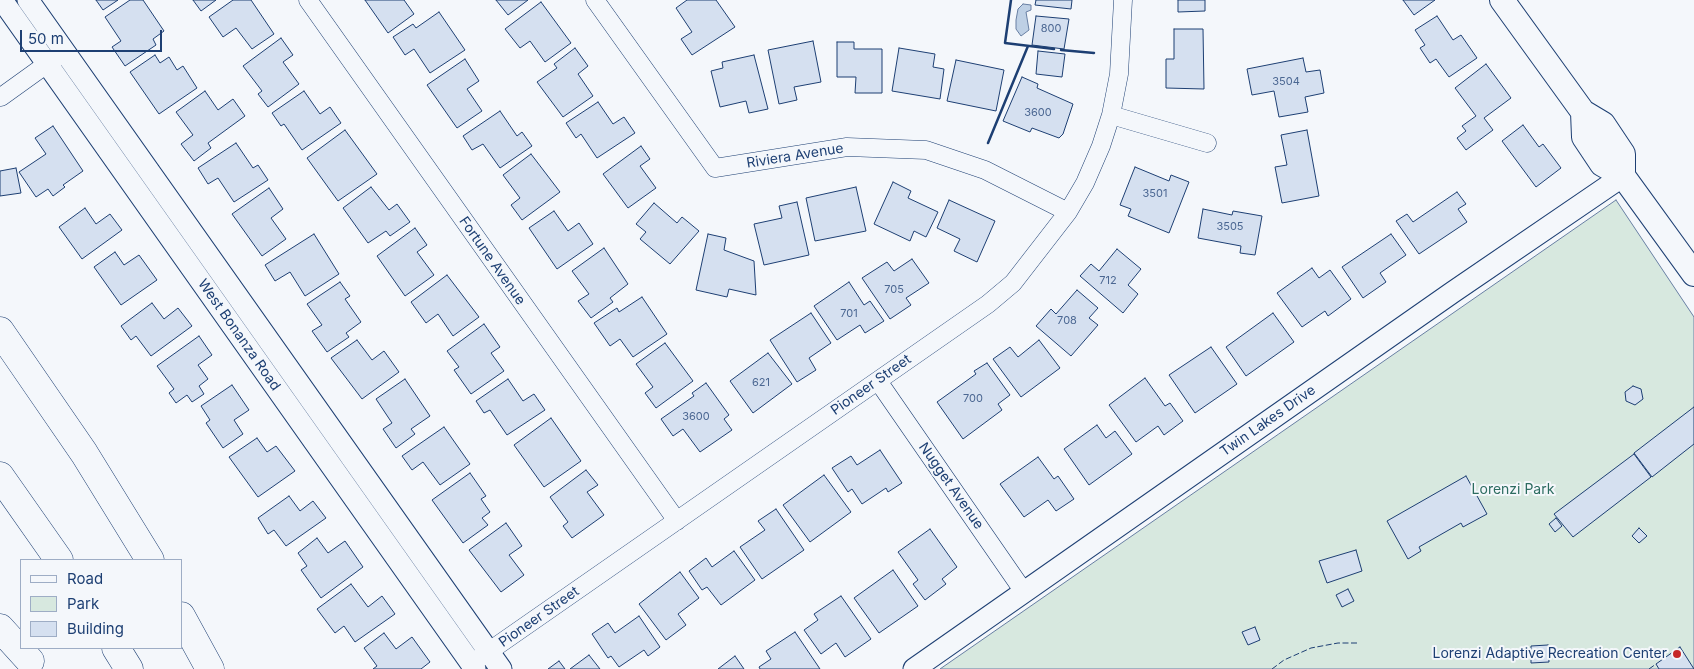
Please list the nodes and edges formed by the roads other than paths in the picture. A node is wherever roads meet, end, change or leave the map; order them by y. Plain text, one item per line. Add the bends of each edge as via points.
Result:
1 (2, 0) edge
2 (28, 0) edge
3 (308, 0) edge
4 (595, 0) edge
5 (1123, 0) edge
6 (1502, 0) edge
7 (64, 51) junction
8 (47, 64) junction
9 (1, 97) dead end
10 (1111, 115) junction
11 (1207, 143) dead end
12 (1623, 176) junction
13 (1068, 212) junction
14 (1694, 274) edge
15 (0, 331) edge
16 (878, 381) junction
17 (0, 476) edge
18 (366, 477) junction
19 (348, 490) junction
20 (677, 521) junction
21 (58, 559) edge
22 (149, 559) edge
23 (1024, 592) junction
24 (0, 615) edge
25 (182, 618) edge
26 (0, 628) edge
27 (20, 645) edge
28 (20, 649) edge
29 (117, 649) edge
30 (484, 664) edge
31 (129, 669) edge
32 (210, 669) edge
33 (914, 669) edge

1 - 8 street, West Bonanza Road
2 - 7 street, West Bonanza Road
3 - 20 street, Fortune Avenue
4 - 13 street, Riviera Avenue via 715,168 847,147 926,150 985,170
5 - 10 street, Pioneer Street via 1119,74
6 - 12 main road via 1583,112 1603,124 1623,154
7 - 8 street
7 - 18 street, West Bonanza Road
8 - 9 street
8 - 19 street, West Bonanza Road
10 - 11 street
10 - 13 street, Pioneer Street via 1085,183
12 - 14 main road
12 - 23 street, Twin Lakes Drive
13 - 16 street, Pioneer Street via 1013,283
15 - 22 highway via 84,453
16 - 20 street, Pioneer Street
16 - 23 street, Nugget Avenue
17 - 21 highway
18 - 19 street
18 - 30 street, West Bonanza Road
19 - 30 street, West Bonanza Road
20 - 30 street, Pioneer Street
23 - 33 street, Twin Lakes Drive
24 - 27 highway
25 - 32 highway
26 - 28 highway
29 - 31 highway

